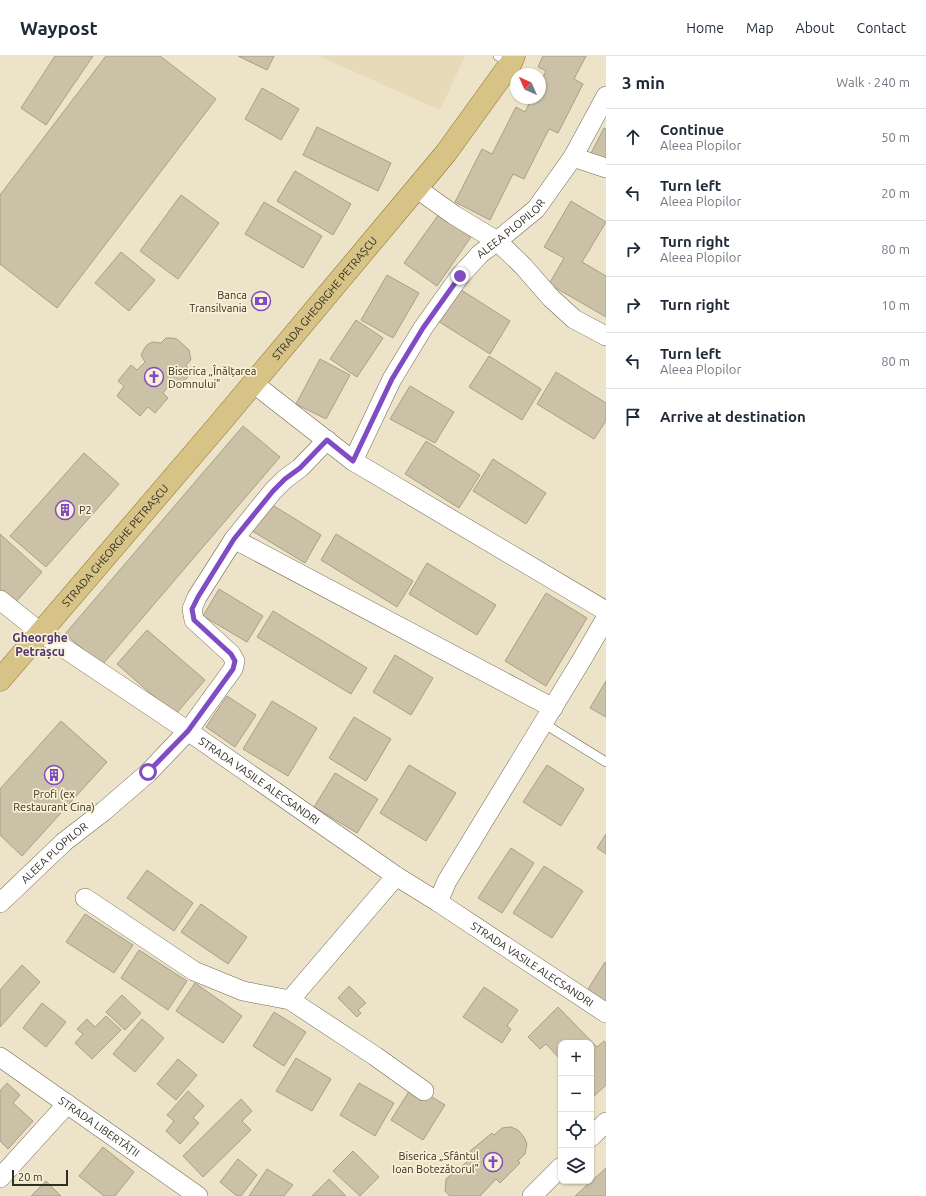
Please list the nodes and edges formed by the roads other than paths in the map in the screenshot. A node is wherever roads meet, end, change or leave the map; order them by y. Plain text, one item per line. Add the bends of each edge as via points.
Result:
1 (508, 58) edge
2 (606, 96) edge
3 (573, 157) junction
4 (606, 168) edge
5 (416, 188) junction
6 (497, 241) junction
7 (606, 336) edge
8 (254, 383) junction
9 (327, 440) junction
10 (353, 461) junction
11 (234, 539) junction
12 (0, 600) edge
13 (606, 611) edge
14 (606, 618) edge
15 (40, 632) junction
16 (0, 680) edge
17 (553, 708) junction
18 (543, 724) junction
19 (188, 731) junction
20 (606, 762) edge
21 (396, 876) junction
22 (85, 898) dead end
23 (438, 902) junction
24 (0, 903) edge
25 (290, 1000) junction
26 (606, 1013) edge
27 (0, 1057) edge
28 (424, 1091) dead end
29 (67, 1104) junction
30 (606, 1122) edge
31 (594, 1135) edge
32 (558, 1171) edge
33 (0, 1178) edge
34 (198, 1196) edge
35 (532, 1196) edge

1 - 5 main road, STRADA GHEORGHE PETRAȘCU via 446,153
2 - 3 street, ALEEA PLOPILOR
3 - 4 street
3 - 6 street, ALEEA PLOPILOR via 536,209
5 - 6 street
5 - 8 main road, STRADA GHEORGHE PETRAȘCU
6 - 7 street via 574,319
6 - 10 street, ALEEA PLOPILOR via 480,254 460,276 423,328 392,379
8 - 9 street
8 - 15 main road, STRADA GHEORGHE PETRAȘCU
9 - 10 street
9 - 11 street, ALEEA PLOPILOR via 273,491
10 - 13 street
11 - 17 street
11 - 19 street, ALEEA PLOPILOR via 192,609 194,620 231,654 235,661 233,669
12 - 15 street, STRADA VASILE ALECSANDRI
14 - 17 street
15 - 16 main road, STRADA GHEORGHE PETRAȘCU
15 - 19 street, STRADA VASILE ALECSANDRI
17 - 18 street
18 - 20 lane
18 - 23 street via 447,880
19 - 21 street, STRADA VASILE ALECSANDRI
19 - 24 street, ALEEA PLOPILOR via 148,772 64,842
21 - 23 street, STRADA VASILE ALECSANDRI
21 - 25 street
22 - 25 street via 194,971 243,991
23 - 26 street, STRADA VASILE ALECSANDRI
25 - 28 street
27 - 29 street, STRADA LIBERTĂȚII
29 - 33 street
29 - 34 street, STRADA LIBERTĂȚII
30 - 31 street
32 - 35 street

